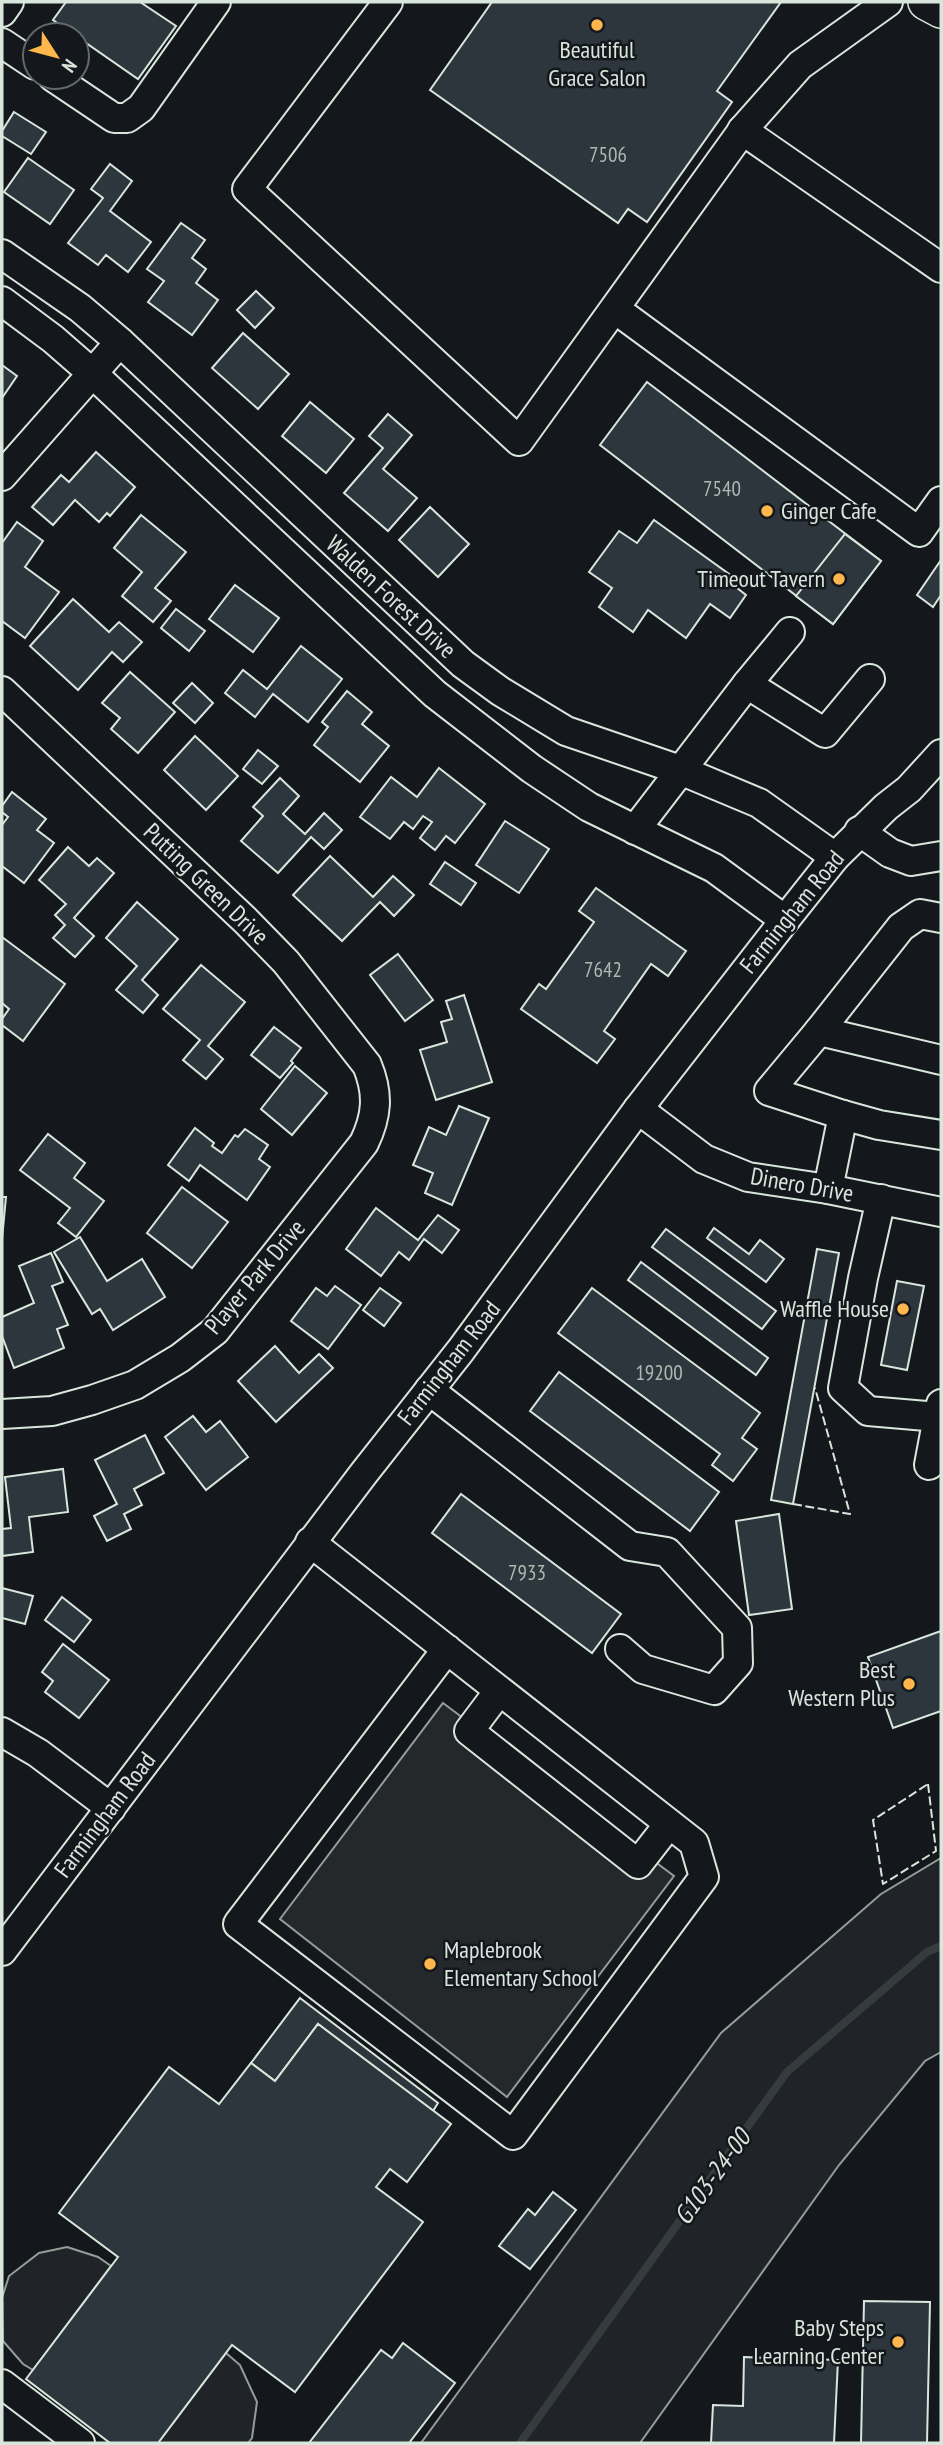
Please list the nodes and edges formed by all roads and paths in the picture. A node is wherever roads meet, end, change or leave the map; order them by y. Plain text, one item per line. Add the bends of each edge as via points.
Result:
1 (9, 2) edge
2 (216, 2) edge
3 (388, 2) edge
4 (888, 2) edge
5 (926, 2) edge
6 (941, 10) edge
7 (2, 12) edge
8 (2, 43) edge
9 (21, 56) edge
10 (74, 91) edge
11 (742, 130) junction
12 (2, 254) edge
13 (941, 268) edge
14 (2, 301) edge
15 (615, 309) junction
16 (120, 342) junction
17 (92, 373) junction
18 (2, 475) edge
19 (941, 501) edge
20 (790, 632) dead end
21 (463, 664) junction
22 (870, 678) dead end
23 (747, 684) junction
24 (2, 691) edge
25 (435, 694) junction
26 (941, 754) edge
27 (680, 770) junction
28 (941, 777) edge
29 (909, 789) junction
30 (635, 830) junction
31 (859, 831) junction
32 (941, 856) edge
33 (835, 857) junction
34 (941, 918) edge
35 (785, 920) junction
36 (819, 1031) junction
37 (941, 1060) edge
38 (376, 1101) joint
39 (638, 1109) junction
40 (843, 1115) junction
41 (941, 1135) edge
42 (828, 1189) junction
43 (881, 1199) junction
44 (941, 1212) edge
45 (429, 1390) junction
46 (940, 1411) edge
47 (2, 1414) edge
48 (929, 1465) dead end
49 (310, 1542) junction
50 (620, 1648) dead end
51 (447, 1649) junction
52 (499, 1691) junction
53 (2, 1732) edge
54 (111, 1808) junction
55 (669, 1824) junction
56 (2, 1951) edge
57 (2, 2384) edge
58 (80, 2443) edge

1 - 7 street
2 - 10 street via 141,108 127,118 114,118
3 - 15 street via 247,189 519,440
4 - 11 street via 800,65
5 - 6 main road
8 - 9 street
11 - 13 street
11 - 15 street
12 - 16 street, Walden Forest Drive
14 - 17 street, Walden Forest Drive
15 - 19 street via 919,532
16 - 17 street
16 - 21 street, Walden Forest Drive
17 - 18 street
17 - 25 street, Walden Forest Drive
20 - 23 street
21 - 25 street
21 - 27 street, Walden Forest Drive via 566,731
22 - 23 street via 825,733
23 - 27 street
24 - 38 street, Putting Green Drive via 286,962 367,1065
25 - 30 street, Walden Forest Drive via 532,769 589,807
26 - 29 street, Farmingham Road
27 - 30 street
27 - 33 street, Walden Forest Drive via 759,803
28 - 29 street, Farmingham Road
29 - 31 street, Farmingham Road
30 - 35 street, Walden Forest Drive via 714,869
31 - 32 street via 890,853 911,861
31 - 33 street, Farmingham Road
33 - 35 street, Farmingham Road
34 - 36 street via 920,914 901,927
35 - 39 street, Farmingham Road
36 - 37 street
36 - 40 street via 769,1091
38 - 47 street, Player Park Drive via 373,1125 364,1143 215,1331 135,1385 52,1412
39 - 42 street, Dinero Drive via 704,1159 748,1177
39 - 45 street, Farmingham Road
40 - 41 street
40 - 42 street
42 - 43 street, Dinero Drive
43 - 44 street, Dinero Drive
43 - 46 street via 843,1388 868,1411
45 - 49 street, Farmingham Road
45 - 50 street via 631,1546 667,1552 737,1628 738,1663 714,1690 643,1669
46 - 48 street
49 - 51 street
49 - 54 street, Farmingham Road
51 - 52 street
51 - 55 street via 238,1924 513,2135 704,1877 694,1843
52 - 55 street
52 - 55 street via 469,1731 639,1864
53 - 54 street
54 - 56 street, Farmingham Road
57 - 58 street

